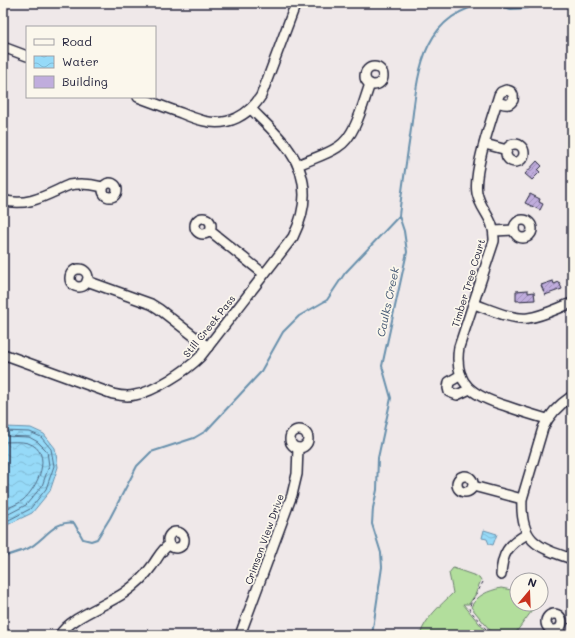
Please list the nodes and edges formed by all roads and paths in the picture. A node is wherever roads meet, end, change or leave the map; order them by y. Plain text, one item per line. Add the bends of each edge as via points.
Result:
1 (296, 3) edge
2 (3, 47) edge
3 (26, 56) edge
4 (370, 84) dead end
5 (141, 98) edge
6 (497, 102) dead end
7 (251, 109) junction
8 (485, 144) junction
9 (507, 150) dead end
10 (298, 165) junction
11 (103, 187) dead end
12 (3, 200) edge
13 (514, 230) dead end
14 (210, 231) dead end
15 (494, 231) junction
16 (264, 274) junction
17 (87, 281) dead end
18 (572, 303) edge
19 (474, 304) junction
20 (208, 347) junction
21 (3, 354) edge
22 (460, 375) junction
23 (470, 389) junction
24 (572, 396) edge
25 (547, 419) junction
26 (298, 448) dead end
27 (473, 486) dead end
28 (522, 499) junction
29 (527, 534) junction
30 (169, 545) dead end
31 (572, 559) edge
32 (501, 575) dead end
33 (483, 582) dead end
34 (572, 624) edge
35 (559, 629) edge
36 (60, 635) edge
37 (240, 635) edge
38 (491, 635) edge

1 - 7 street via 264,89
2 - 3 street
4 - 10 street via 353,129 344,142 333,150
5 - 7 street via 213,123 231,121
6 - 8 street, Timber Tree Court
7 - 10 street, Still Creek Pass via 288,148
8 - 9 street
8 - 15 street, Timber Tree Court via 476,185 477,194
10 - 16 street, Still Creek Pass via 304,192 301,220 293,237
11 - 12 street via 75,184 31,201 18,203
13 - 15 street
14 - 16 street
15 - 19 street, Timber Tree Court via 494,241
16 - 20 street, Still Creek Pass
17 - 20 street via 151,304
18 - 19 street via 527,318 510,316
19 - 22 street, Timber Tree Court via 459,347
20 - 21 street, Still Creek Pass via 185,370 152,389 129,396 114,394
22 - 23 street
22 - 23 street via 449,382 449,392 457,395
23 - 25 street via 492,402
24 - 25 street
25 - 28 street
26 - 37 street, Crimson View Drive via 297,474 292,495
27 - 28 street
28 - 29 street via 522,516
29 - 31 street via 542,548
29 - 32 street via 506,550
30 - 36 street via 163,549 142,578 125,592 70,624
33 - 38 path via 469,609
34 - 35 path

